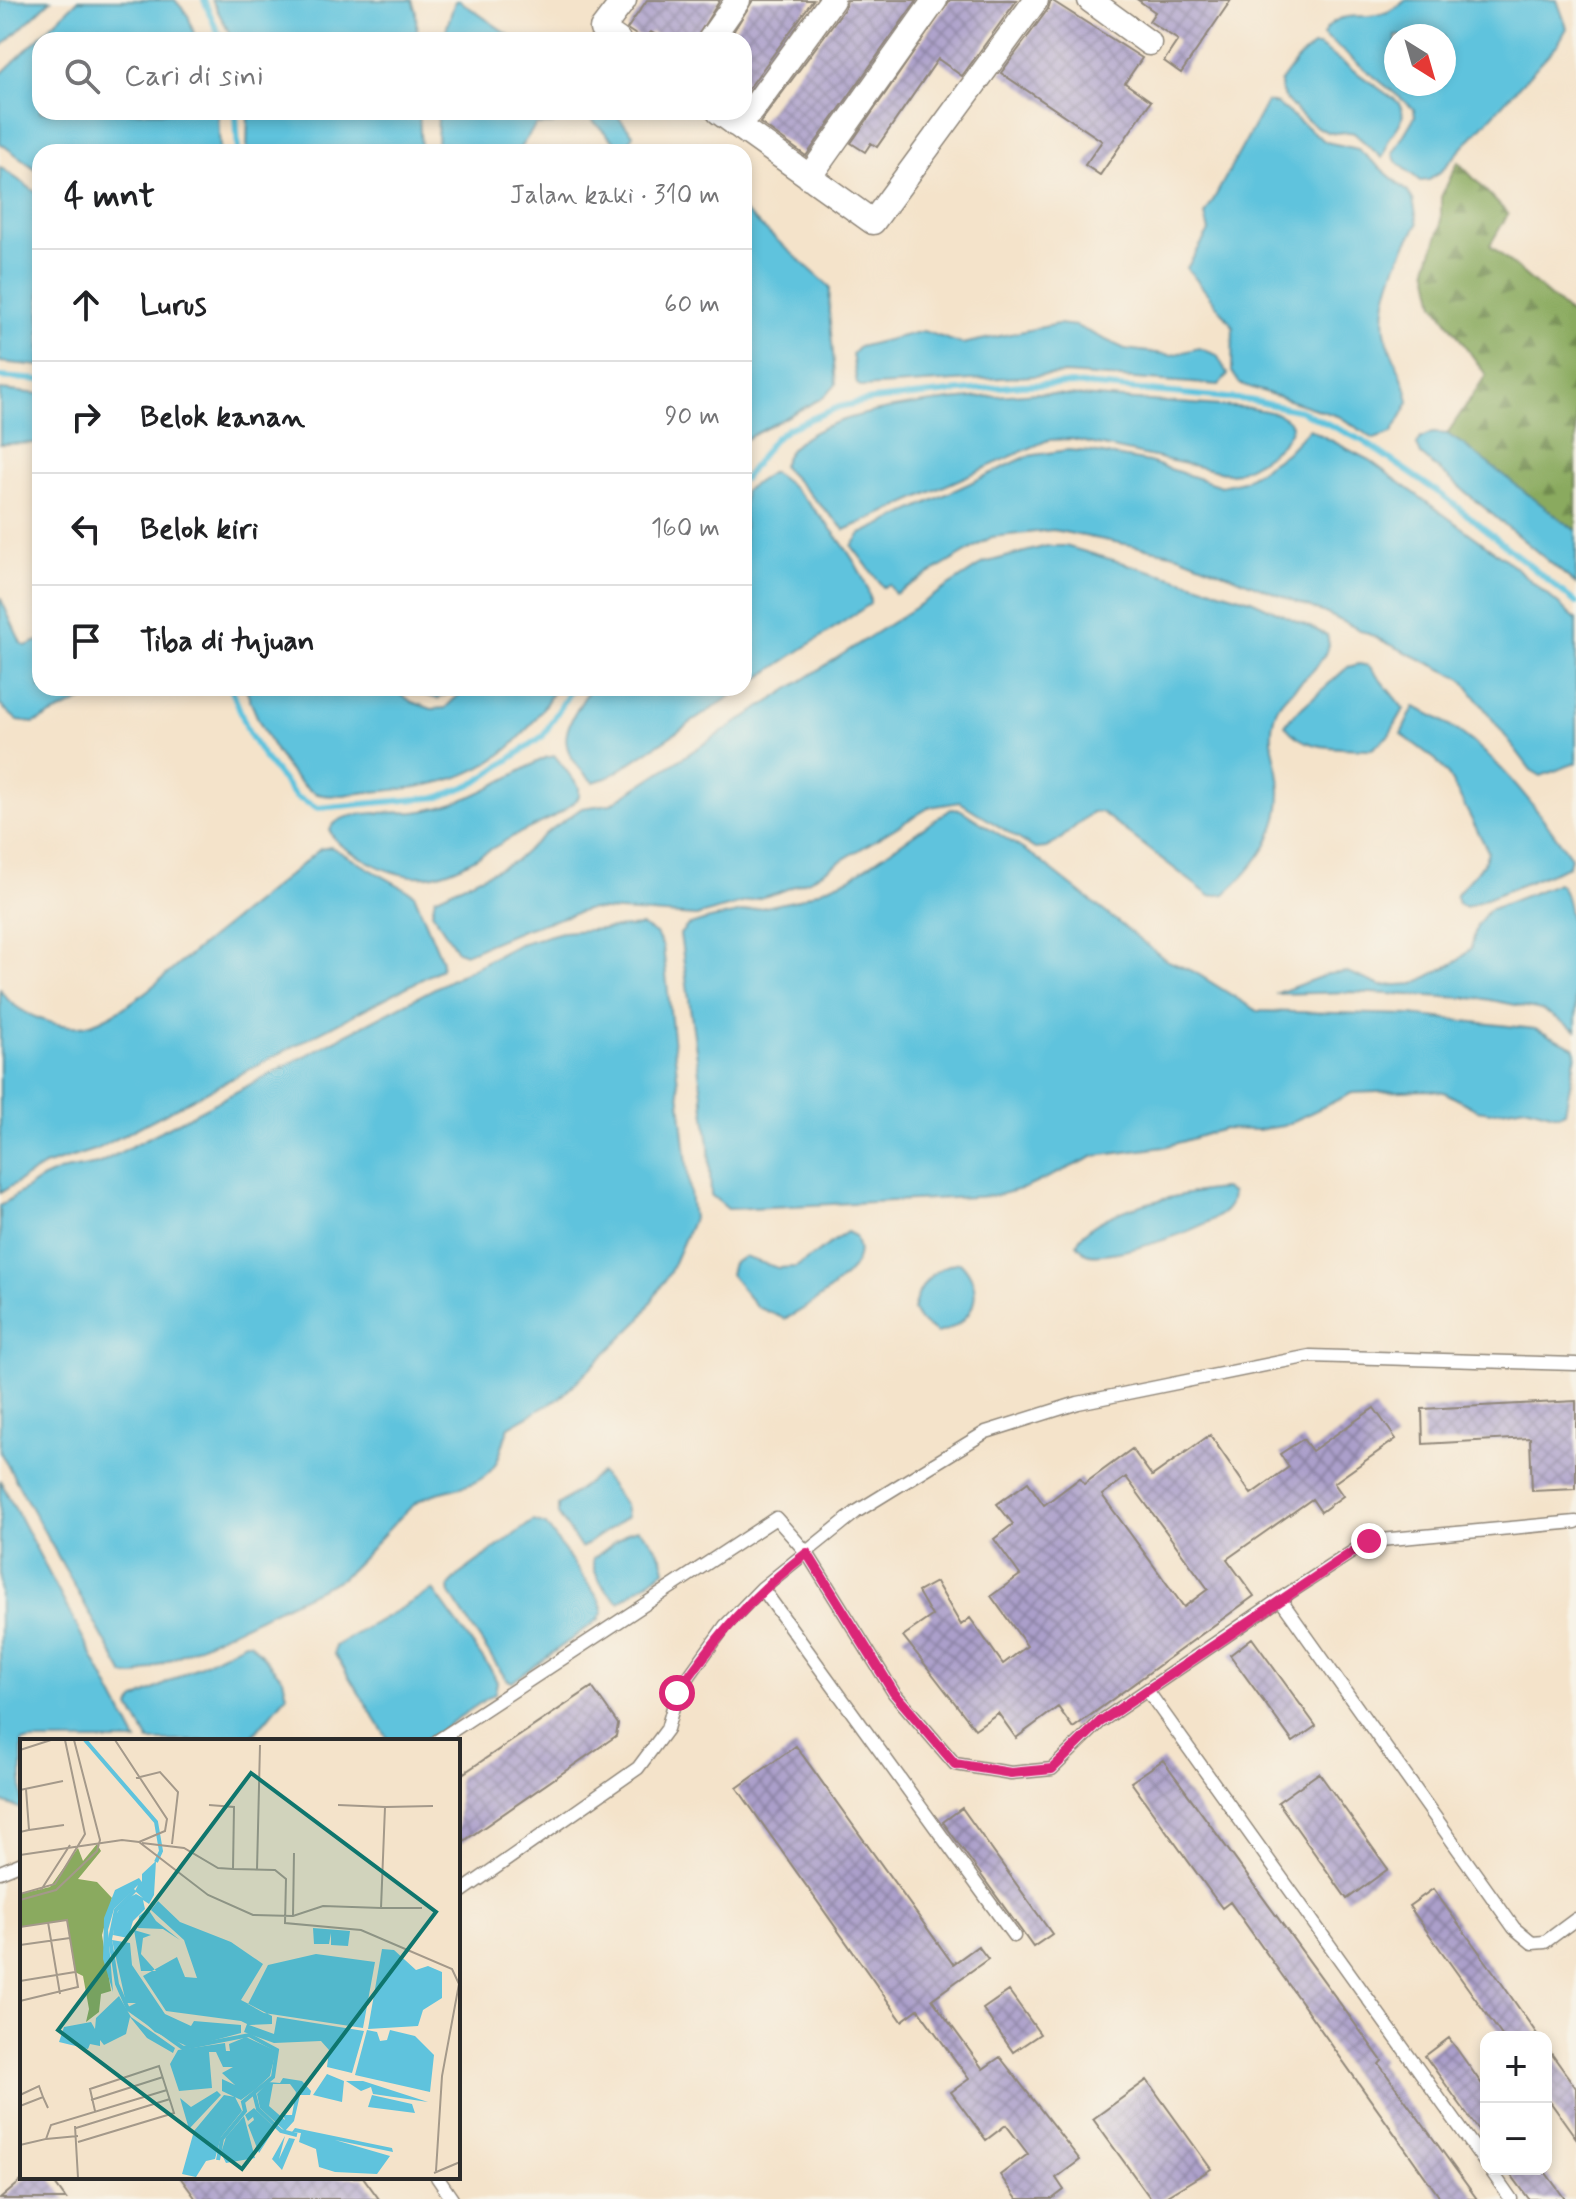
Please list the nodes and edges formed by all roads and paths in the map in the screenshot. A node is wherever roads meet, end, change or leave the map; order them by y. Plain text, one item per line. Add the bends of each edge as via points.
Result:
1 (624, 0) edge
2 (738, 0) edge
3 (832, 0) edge
4 (935, 0) edge
5 (1036, 0) edge
6 (1090, 0) edge
7 (606, 32) edge
8 (716, 32) edge
9 (1149, 43) dead end
10 (752, 110) edge
11 (730, 120) edge
12 (809, 177) junction
13 (1576, 1364) edge
14 (1576, 1522) edge
15 (807, 1553) junction
16 (762, 1588) junction
17 (1280, 1599) junction
18 (1147, 1690) junction
19 (440, 1739) edge
20 (20, 1864) edge
21 (0, 1872) edge
22 (460, 1893) edge
23 (1576, 1919) edge
24 (1014, 1936) dead end
25 (1480, 2156) edge
26 (1494, 2175) edge
27 (438, 2179) edge
28 (452, 2199) edge
29 (1511, 2199) edge

1 - 7 street via 602,29
2 - 8 street
3 - 10 street
4 - 12 street
5 - 12 street via 873,222
6 - 9 street
11 - 12 street
13 - 15 lane via 1310,1356 1078,1403 986,1432 856,1512
14 - 17 lane via 1369,1541
15 - 16 lane
15 - 18 lane via 894,1693 955,1764 1011,1773 1052,1769 1100,1722
15 - 19 lane via 776,1518
16 - 22 lane via 725,1626 677,1693 667,1729 638,1768
16 - 24 lane
17 - 18 lane
17 - 23 lane via 1514,1928 1532,1943 1545,1942
18 - 25 lane
20 - 21 lane
26 - 29 lane
27 - 28 lane

